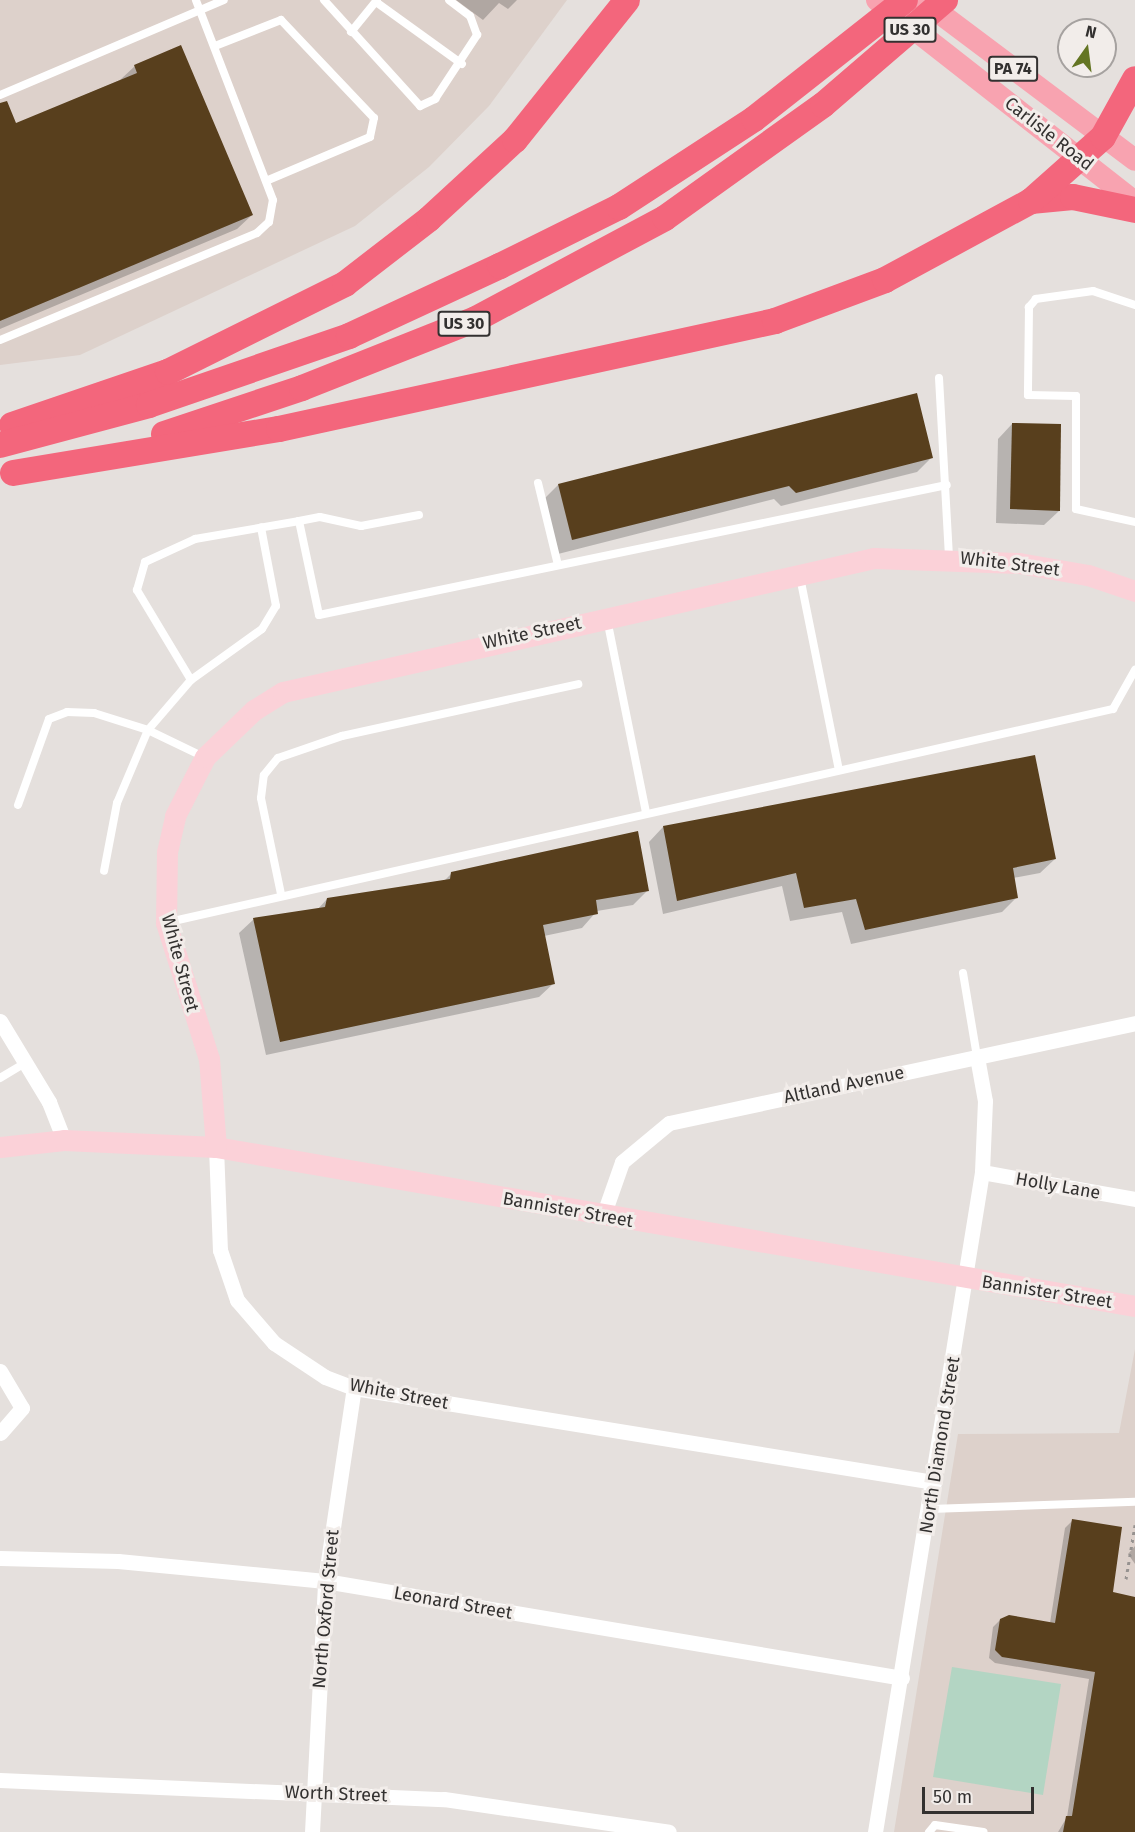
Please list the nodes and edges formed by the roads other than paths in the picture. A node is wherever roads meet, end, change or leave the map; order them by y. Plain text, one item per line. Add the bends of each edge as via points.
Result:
1 (196, 0) edge
2 (224, 0) edge
3 (324, 0) edge
4 (449, 0) edge
5 (627, 0) edge
6 (876, 0) edge
7 (904, 0) edge
8 (922, 0) edge
9 (945, 0) edge
10 (376, 1) edge
11 (202, 14) junction
12 (351, 32) junction
13 (215, 46) junction
14 (462, 64) junction
15 (1135, 79) edge
16 (0, 95) edge
17 (1103, 137) junction
18 (1079, 158) junction
19 (1135, 159) edge
20 (266, 181) junction
21 (1031, 201) junction
22 (1135, 202) edge
23 (1135, 210) edge
24 (1135, 305) edge
25 (0, 340) edge
26 (939, 378) dead end
27 (0, 429) edge
28 (0, 445) edge
29 (6, 475) edge
30 (538, 483) dead end
31 (947, 485) junction
32 (419, 514) dead end
33 (299, 521) junction
34 (1135, 522) edge
35 (261, 527) junction
36 (949, 557) junction
37 (558, 564) junction
38 (800, 575) junction
39 (1134, 586) edge
40 (606, 617) junction
41 (1135, 670) edge
42 (191, 680) junction
43 (578, 684) dead end
44 (148, 730) junction
45 (205, 757) junction
46 (839, 770) junction
47 (18, 805) dead end
48 (646, 813) junction
49 (104, 871) dead end
50 (281, 894) junction
51 (166, 923) junction
52 (963, 973) dead end
53 (0, 1021) edge
54 (1135, 1023) edge
55 (977, 1057) junction
56 (25, 1063) junction
57 (0, 1078) edge
58 (64, 1140) junction
59 (0, 1147) edge
60 (216, 1147) junction
61 (982, 1172) junction
62 (1135, 1199) edge
63 (603, 1216) junction
64 (966, 1279) junction
65 (1135, 1306) edge
66 (0, 1371) edge
67 (354, 1388) junction
68 (0, 1433) edge
69 (934, 1482) junction
70 (1135, 1502) edge
71 (930, 1509) junction
72 (0, 1558) edge
73 (325, 1581) junction
74 (902, 1678) junction
75 (0, 1780) edge
76 (314, 1793) junction
77 (312, 1832) edge
78 (669, 1832) edge
79 (875, 1832) edge
80 (928, 1832) edge
81 (984, 1832) edge

1 - 11 lane
2 - 11 lane
3 - 12 lane
4 - 14 lane via 470,16 477,35
5 - 27 highway via 515,140 429,219 345,284 168,372
6 - 18 main road, Carlisle Road / PA 74
7 - 28 highway, US 30 / US 30 via 853,45 754,119 619,207 500,266 349,336 149,405
8 - 17 main road, Carlisle Road / PA 74
9 - 29 highway, US 30 / US 30 via 823,105 665,218 476,319 181,430
10 - 12 lane
10 - 14 lane
11 - 13 lane
11 - 16 lane
12 - 14 lane via 420,106 435,99
13 - 20 lane
13 - 20 lane via 282,21 375,118 370,137
15 - 17 highway
17 - 18 highway
17 - 19 main road, Carlisle Road / PA 74
18 - 21 highway
18 - 22 main road, Carlisle Road / PA 74
20 - 25 lane via 273,200 269,222 257,233
21 - 23 highway via 1081,198
21 - 29 highway via 885,280 775,321 279,429
24 - 34 lane via 1093,291 1036,299 1029,307 1028,395 1076,396 1076,509
26 - 31 lane
30 - 37 lane
31 - 36 lane
31 - 37 lane
32 - 33 lane via 361,526 320,517
33 - 35 lane
33 - 37 lane via 319,615
35 - 42 lane via 276,606 262,629
35 - 42 lane via 195,539 145,562 138,590
36 - 38 street, White Street via 874,558
36 - 39 street, White Street via 1088,575
38 - 40 street, White Street
38 - 46 lane
40 - 45 street, White Street via 310,682 254,710
40 - 48 lane
41 - 46 lane via 1113,709
42 - 44 lane
43 - 50 lane via 342,736 278,758 264,775 261,798
44 - 45 lane
44 - 47 lane via 94,713 67,712 49,719
44 - 49 lane via 114,812
45 - 51 street, White Street via 175,816 164,884
46 - 48 lane
48 - 50 lane
50 - 51 lane
51 - 60 street, White Street via 209,1059
52 - 55 lane
53 - 56 street
54 - 55 street, Altland Avenue
55 - 61 street, North Diamond Street via 985,1101
55 - 63 street, Altland Avenue via 669,1123 622,1162
56 - 57 lane
56 - 58 street
58 - 59 street, Bannister Street
58 - 60 street, Bannister Street
60 - 63 street, Bannister Street
60 - 67 street, White Street via 220,1250 237,1300 297,1362
61 - 62 street, Holly Lane
61 - 64 street, North Diamond Street
63 - 64 street, Bannister Street
64 - 65 street, Bannister Street
64 - 69 street, North Diamond Street
66 - 68 street via 22,1408
67 - 69 street, White Street
67 - 73 street, North Oxford Street
69 - 71 street, North Diamond Street
70 - 71 lane
71 - 74 street, North Diamond Street
72 - 73 street, Leonard Street via 118,1561
73 - 74 street, Leonard Street
73 - 76 street, North Oxford Street
74 - 79 street, North Diamond Street
75 - 76 street, Worth Street
76 - 77 street, North Oxford Street
76 - 78 street, Worth Street via 444,1799
80 - 81 lane via 935,1825

